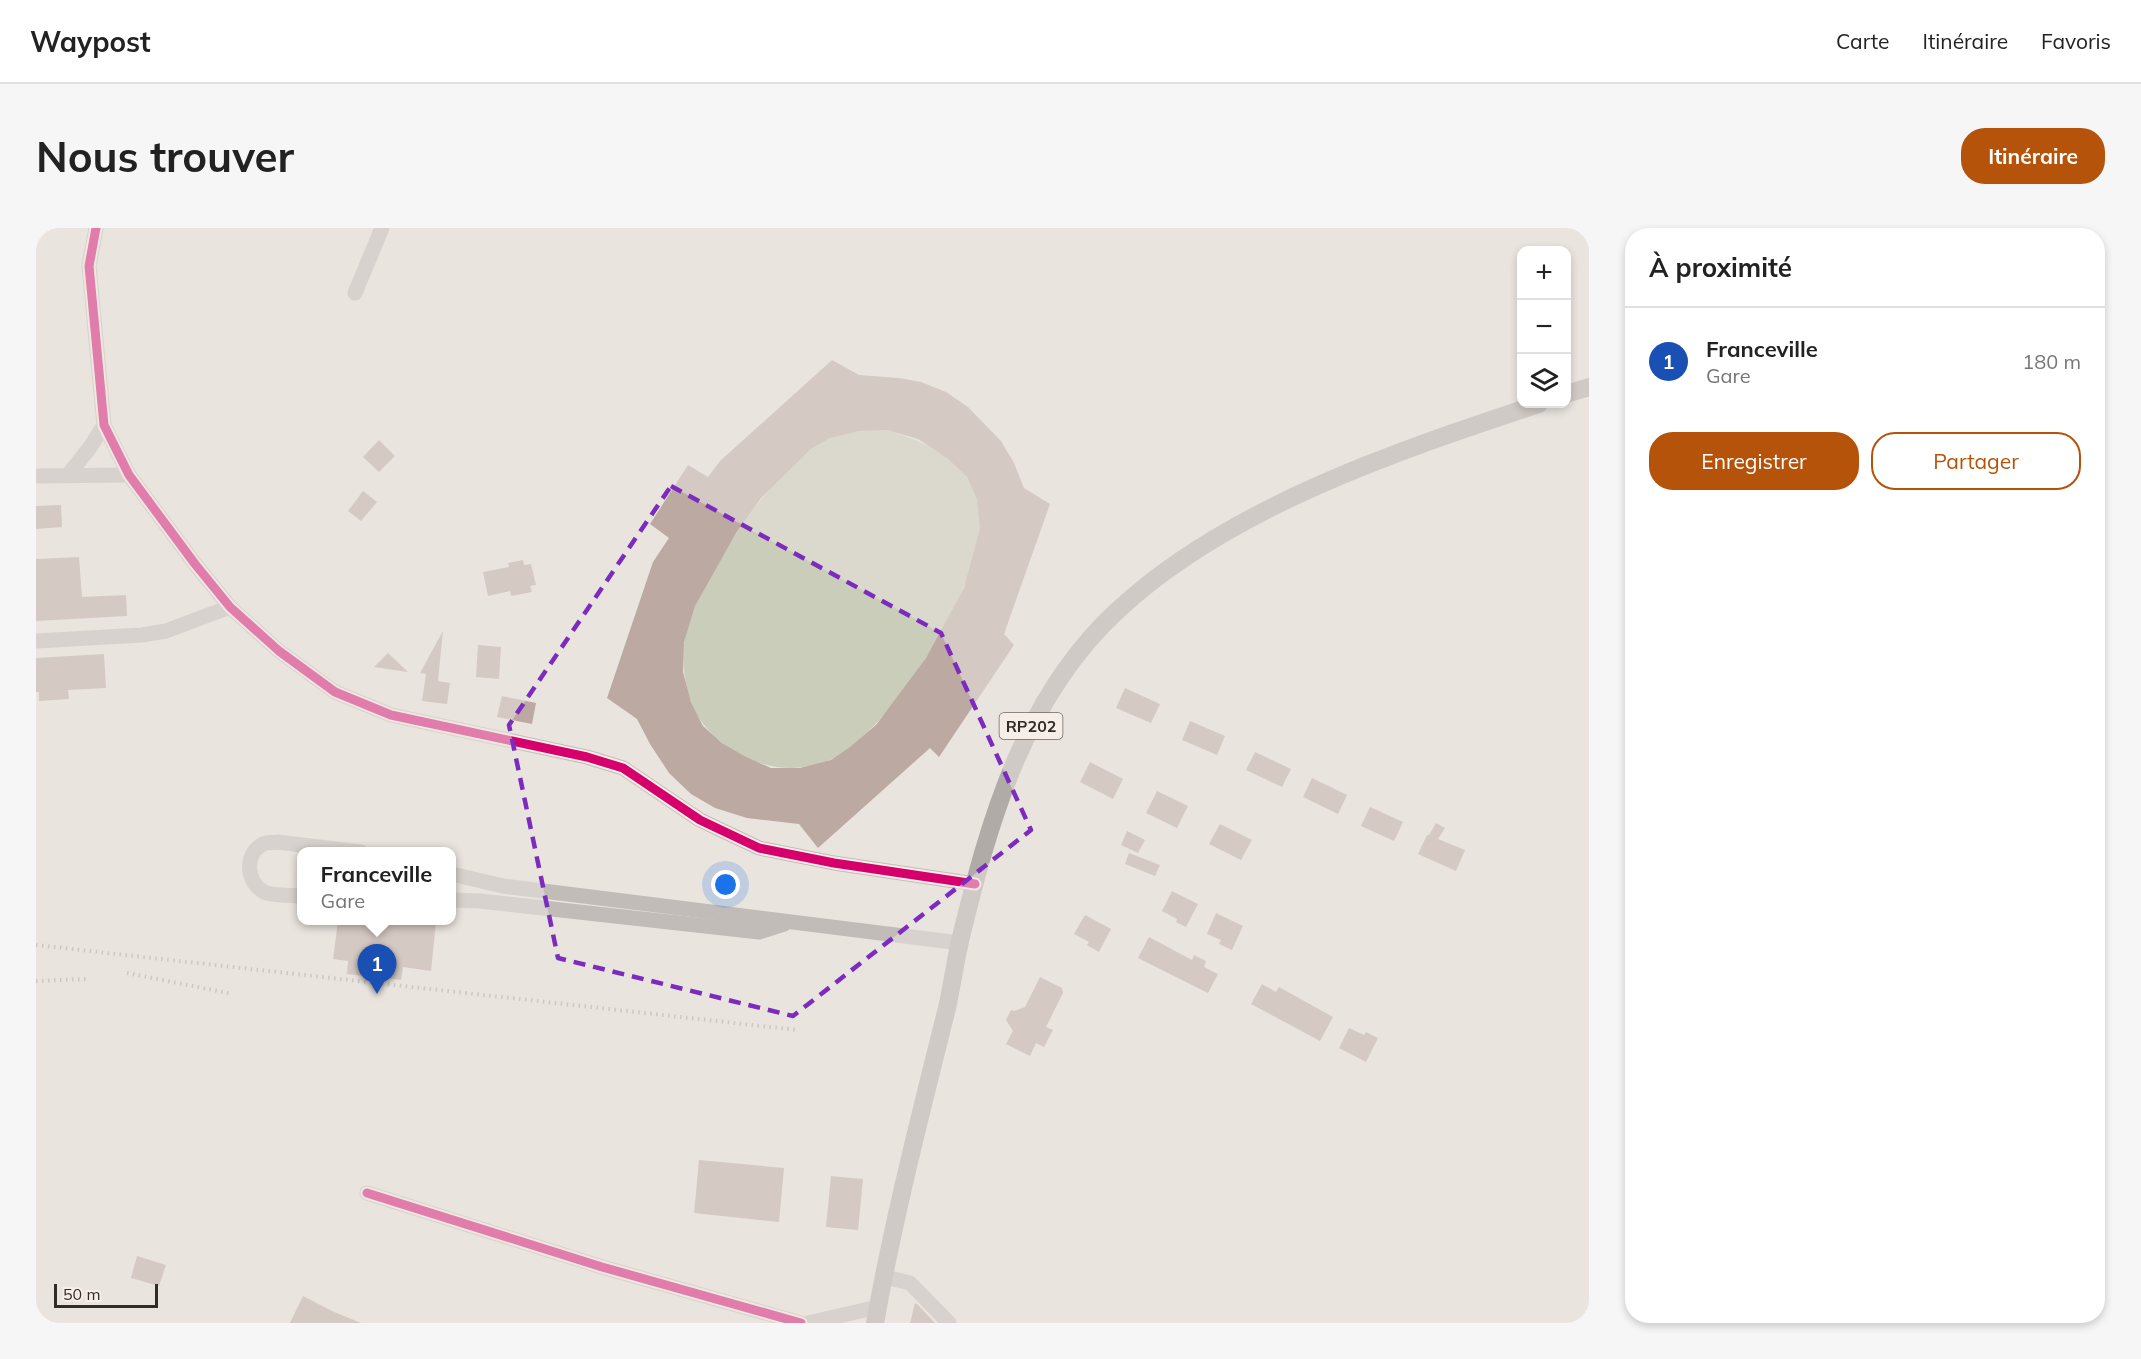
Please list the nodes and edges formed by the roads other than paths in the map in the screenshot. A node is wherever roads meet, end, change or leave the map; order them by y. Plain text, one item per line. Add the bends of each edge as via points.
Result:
1 (96, 228) edge
2 (382, 228) edge
3 (355, 293) dead end
4 (1589, 387) edge
5 (1571, 392) edge
6 (1527, 408) edge
7 (104, 425) junction
8 (69, 474) junction
9 (129, 475) junction
10 (36, 476) edge
11 (230, 607) junction
12 (36, 641) edge
13 (314, 847) edge
14 (456, 875) edge
15 (975, 884) junction
16 (297, 895) edge
17 (456, 900) edge
18 (787, 923) junction
19 (960, 943) junction
20 (367, 1193) dead end
21 (885, 1277) junction
22 (876, 1315) edge
23 (801, 1323) edge
24 (808, 1323) edge
25 (950, 1323) edge

1 - 7 street via 89,266
2 - 3 street
4 - 5 main road
6 - 15 main road, RP202 via 1386,457 1282,503 1195,552 1117,610 1087,641 1033,721 1000,796
7 - 8 street
7 - 9 street
8 - 9 street
8 - 10 street
9 - 11 street
11 - 12 street via 166,631
11 - 15 street via 279,651 335,692 391,715 623,768 700,820 759,848
13 - 16 street via 264,844 249,862 250,873 264,892
14 - 18 street via 503,886
15 - 19 main road, RP202
17 - 18 street via 759,933
18 - 19 street
19 - 21 main road, RP202
20 - 23 street via 602,1267
21 - 22 main road, RP202
21 - 25 street via 910,1283
22 - 24 street

